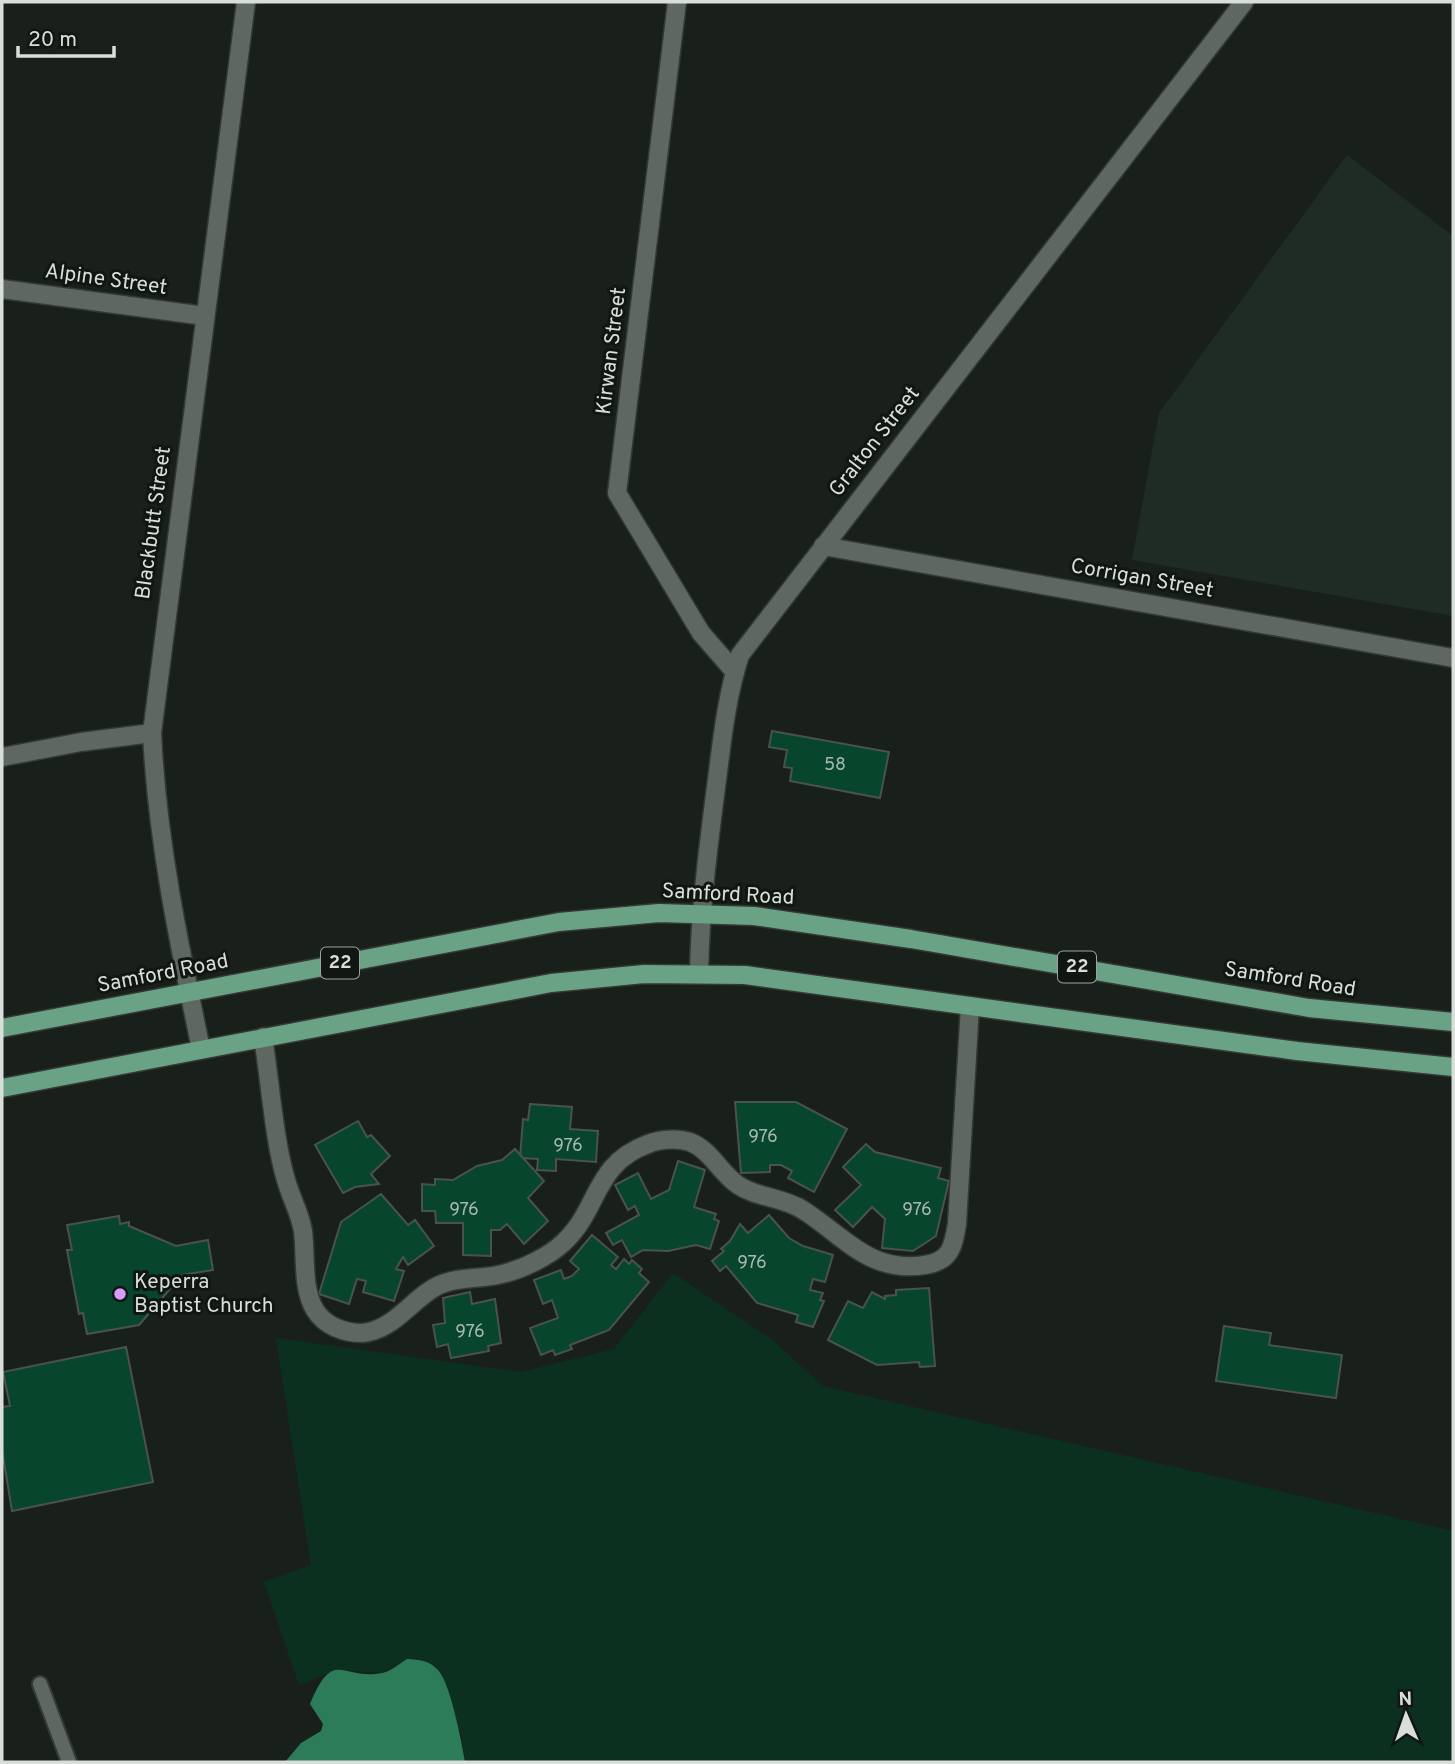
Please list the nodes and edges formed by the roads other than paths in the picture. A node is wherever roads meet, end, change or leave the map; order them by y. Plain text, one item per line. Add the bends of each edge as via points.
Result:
1 (246, 2) edge
2 (677, 2) edge
3 (1244, 2) edge
4 (2, 289) edge
5 (205, 316) junction
6 (823, 546) junction
7 (1453, 658) edge
8 (735, 672) junction
9 (152, 733) junction
10 (2, 757) edge
11 (700, 913) junction
12 (699, 974) junction
13 (189, 992) junction
14 (970, 1006) junction
15 (1453, 1022) edge
16 (2, 1028) edge
17 (263, 1037) junction
18 (201, 1049) junction
19 (1453, 1067) edge
20 (2, 1088) edge
21 (40, 1684) dead end
22 (69, 1762) edge

1 - 5 street, Blackbutt Street
2 - 8 street, Kirwan Street via 617,493 701,633
3 - 6 street, Gralton Street
4 - 5 street, Alpine Street
5 - 9 street, Blackbutt Street
6 - 7 street, Corrigan Street
6 - 8 street, Gralton Street via 749,641
8 - 11 street, Gralton Street
9 - 10 street
9 - 13 street, Blackbutt Street via 155,802
11 - 12 street, Gralton Street
11 - 13 main road, Samford Road / 22 via 559,922
11 - 15 main road, Samford Road / 22 via 754,916 911,939 1309,1008
12 - 14 main road via 809,982
12 - 17 main road via 600,976 551,983
13 - 16 main road, Samford Road / 22
13 - 18 street, Blackbutt Street
14 - 17 street via 957,1224 953,1248 946,1258 933,1264 901,1266 867,1258 804,1211 741,1186 696,1146 671,1140 653,1142 632,1149 604,1175 584,1215 563,1243 505,1274 444,1282 382,1328 362,1333 328,1324 315,1310 308,1292 303,1230 286,1179
14 - 19 main road via 1297,1051
17 - 18 main road
18 - 20 main road
21 - 22 lane

